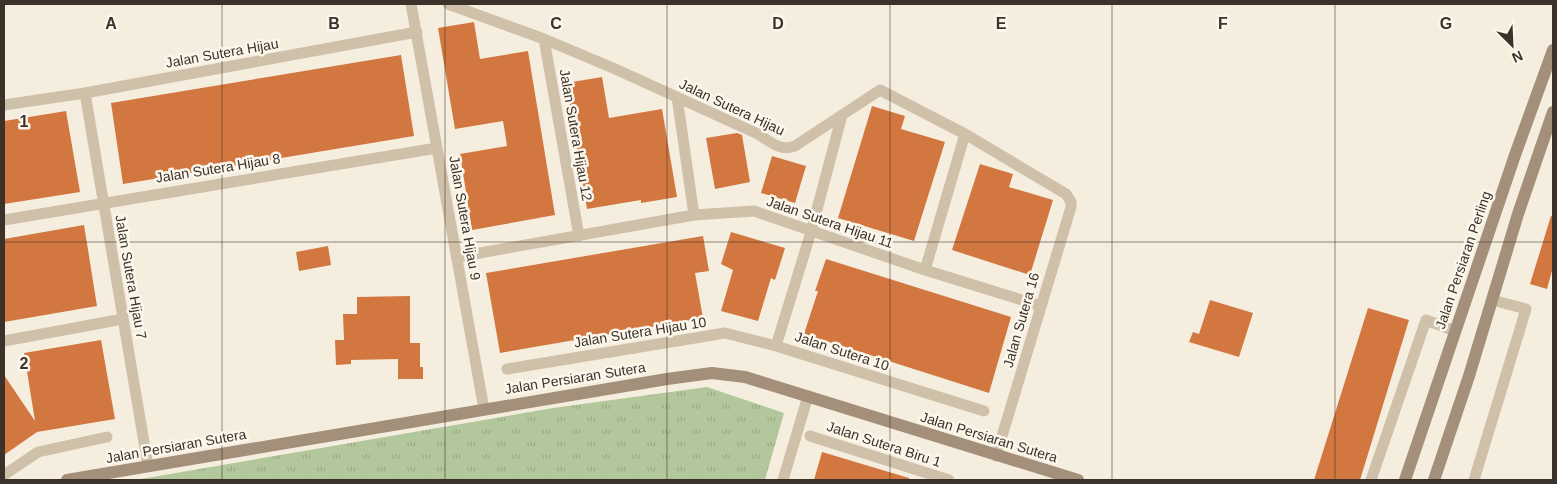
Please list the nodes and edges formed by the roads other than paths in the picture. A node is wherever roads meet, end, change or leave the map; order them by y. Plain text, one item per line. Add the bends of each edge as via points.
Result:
1 (411, 4) edge
2 (448, 4) edge
3 (417, 32) junction
4 (544, 39) junction
5 (1553, 50) edge
6 (85, 93) junction
7 (677, 97) junction
8 (4, 105) edge
9 (1553, 112) edge
10 (842, 115) junction
11 (965, 134) junction
12 (437, 148) junction
13 (1066, 194) joint
14 (103, 202) junction
15 (694, 215) junction
16 (4, 220) edge
17 (811, 232) junction
18 (579, 236) junction
19 (456, 258) junction
20 (925, 270) junction
21 (1492, 300) junction
22 (1041, 306) junction
23 (123, 319) junction
24 (1455, 331) junction
25 (4, 341) edge
26 (776, 346) junction
27 (507, 369) dead end
28 (808, 396) junction
29 (484, 409) junction
30 (984, 411) dead end
31 (810, 436) dead end
32 (107, 437) dead end
33 (996, 456) junction
34 (148, 466) junction
35 (4, 475) edge
36 (67, 480) edge
37 (783, 480) edge
38 (949, 480) edge
39 (1078, 480) edge
40 (1371, 480) edge
41 (1405, 480) edge
42 (1434, 480) edge
43 (1474, 480) edge

1 - 3 street
2 - 4 street, Jalan Sutera Hijau
3 - 6 street, Jalan Sutera Hijau
3 - 12 street, Jalan Sutera Hijau 9
4 - 7 street, Jalan Sutera Hijau
4 - 18 street, Jalan Sutera Hijau 12
5 - 24 street, Jalan Persiaran Perling
6 - 8 street, Jalan Sutera Hijau
6 - 14 street, Jalan Sutera Hijau 7
7 - 10 street, Jalan Sutera Hijau via 784,148 795,146
7 - 15 street
9 - 21 street
10 - 11 street, Jalan Sutera Hijau via 880,90
10 - 17 street, Jalan Sutera 10
11 - 13 street, Jalan Sutera Hijau
11 - 20 street
12 - 14 street, Jalan Sutera Hijau 8
12 - 19 street, Jalan Sutera Hijau 9
13 - 22 street, Jalan Sutera 16 via 1071,207
14 - 16 street, Jalan Sutera Hijau 8
14 - 23 street, Jalan Sutera Hijau 7
15 - 17 street, Jalan Sutera Hijau 11 via 754,212
15 - 18 street, Jalan Sutera Hijau 11
17 - 20 street, Jalan Sutera Hijau 11
17 - 26 street, Jalan Sutera 10
18 - 19 street, Jalan Sutera Hijau 11
19 - 29 street, Jalan Sutera Hijau 9
20 - 22 street, Jalan Sutera Hijau 11
21 - 42 street
21 - 43 street via 1526,310
22 - 33 street, Jalan Sutera 16
23 - 25 street
23 - 34 street, Jalan Sutera Hijau 7
24 - 40 street via 1426,320
24 - 41 street, Jalan Persiaran Perling
26 - 27 street, Jalan Sutera Hijau 10 via 725,333
26 - 30 street, Jalan Sutera 10
28 - 29 street, Jalan Persiaran Sutera via 744,377 712,374
28 - 33 street, Jalan Persiaran Sutera
28 - 37 street
29 - 34 street, Jalan Persiaran Sutera
31 - 38 street, Jalan Sutera Biru 1
32 - 35 street via 38,452
33 - 39 street, Jalan Persiaran Sutera
34 - 36 street, Jalan Persiaran Sutera

